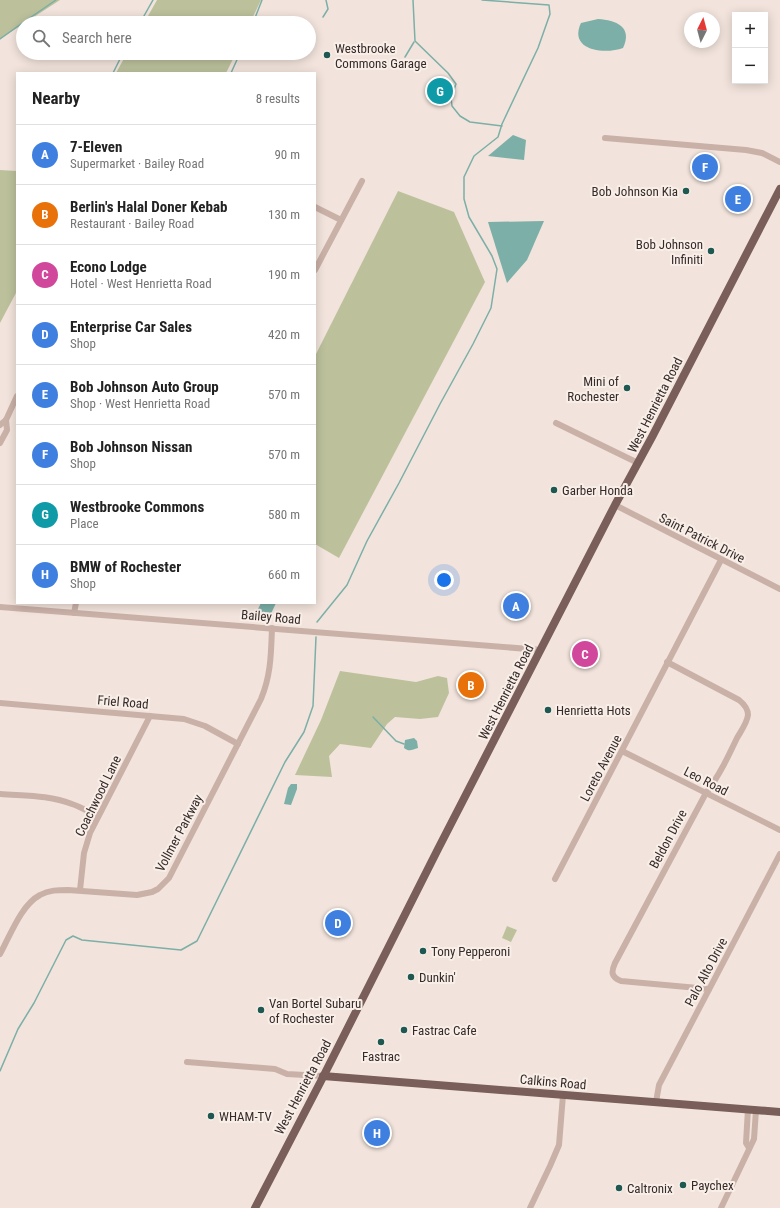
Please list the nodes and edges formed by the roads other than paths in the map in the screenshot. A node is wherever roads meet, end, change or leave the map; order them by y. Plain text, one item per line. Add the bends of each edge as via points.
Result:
1 (605, 138) dead end
2 (780, 162) edge
3 (362, 181) dead end
4 (780, 188) edge
5 (316, 208) edge
6 (341, 220) junction
7 (316, 268) edge
8 (16, 398) edge
9 (6, 420) junction
10 (556, 423) dead end
11 (0, 425) edge
12 (0, 443) edge
13 (638, 463) junction
14 (615, 505) junction
15 (721, 560) junction
16 (780, 589) edge
17 (76, 604) edge
18 (0, 607) edge
19 (74, 613) junction
20 (272, 628) junction
21 (541, 650) junction
22 (667, 662) junction
23 (0, 703) edge
24 (150, 716) junction
25 (238, 744) junction
26 (622, 751) junction
27 (706, 793) junction
28 (0, 794) edge
29 (98, 816) junction
30 (780, 830) edge
31 (780, 854) edge
32 (555, 879) dead end
33 (80, 890) junction
34 (0, 954) edge
35 (709, 989) junction
36 (187, 1062) dead end
37 (323, 1076) junction
38 (563, 1095) junction
39 (656, 1102) junction
40 (752, 1110) junction
41 (780, 1112) edge
42 (255, 1208) edge
43 (530, 1208) edge
44 (721, 1208) edge

1 - 2 street via 746,150 762,153
3 - 6 street
4 - 13 main road, West Henrietta Road
5 - 6 street
6 - 7 street
8 - 9 street
9 - 11 street
9 - 12 street via 7,430
10 - 13 street
13 - 14 main road, West Henrietta Road
14 - 15 street, Saint Patrick Drive
14 - 21 main road, West Henrietta Road
15 - 16 street, Saint Patrick Drive
15 - 22 street, Loreto Avenue
17 - 19 street
18 - 19 street, Bailey Road
19 - 20 street, Bailey Road
20 - 21 street, Bailey Road
20 - 25 street, Vollmer Parkway via 269,677
21 - 37 main road, West Henrietta Road
22 - 26 street, Loreto Avenue
22 - 27 street, Beldon Drive via 739,700 748,710 744,725
23 - 24 street, Friel Road
24 - 25 street, Friel Road via 195,722
24 - 29 street, Coachwood Lane
25 - 33 street, Vollmer Parkway via 164,884 152,892 137,895
26 - 27 street, Leo Road
26 - 32 street, Loreto Avenue
27 - 30 street, Leo Road
27 - 35 street, Beldon Drive via 612,973 621,981
28 - 29 street via 63,801
29 - 33 street, Coachwood Lane via 84,853
31 - 35 street, Palo Alto Drive
33 - 34 street, Vollmer Parkway via 56,890 33,899
35 - 39 street, Palo Alto Drive via 659,1085
36 - 37 street via 275,1069 287,1074
37 - 38 main road, Calkins Road
37 - 42 main road, West Henrietta Road
38 - 39 main road, Calkins Road
38 - 43 street via 558,1145
39 - 40 main road, Calkins Road
40 - 41 main road, Calkins Road
40 - 44 street via 746,1143 749,1148

